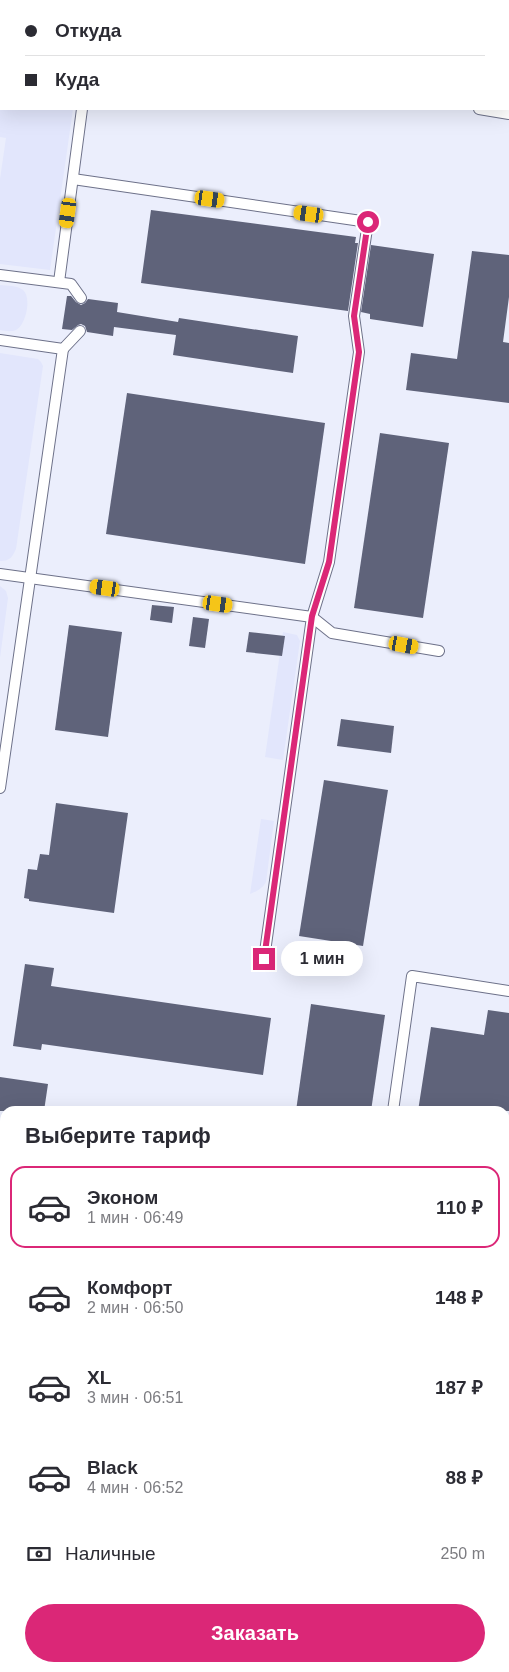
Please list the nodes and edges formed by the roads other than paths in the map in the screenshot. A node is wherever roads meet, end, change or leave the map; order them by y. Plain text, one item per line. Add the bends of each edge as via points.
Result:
1 (82, 110) edge
2 (485, 110) edge
3 (509, 114) edge
4 (73, 179) junction
5 (0, 275) edge
6 (59, 282) junction
7 (81, 298) dead end
8 (80, 331) dead end
9 (0, 340) edge
10 (63, 349) junction
11 (0, 574) edge
12 (30, 578) junction
13 (312, 616) junction
14 (439, 651) dead end
15 (0, 788) edge
16 (264, 959) dead end
17 (509, 991) edge
18 (394, 1106) edge

1 - 4 lane
2 - 3 lane
4 - 6 lane
4 - 13 lane via 368,222 354,316 359,352 329,562
5 - 6 lane
6 - 7 lane via 71,284
8 - 10 lane
9 - 10 lane
10 - 12 lane
11 - 12 lane
12 - 13 lane
12 - 15 lane
13 - 14 lane via 332,633
13 - 16 lane
17 - 18 lane via 412,976

